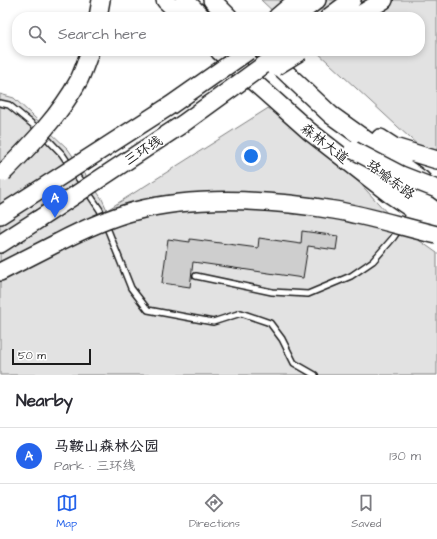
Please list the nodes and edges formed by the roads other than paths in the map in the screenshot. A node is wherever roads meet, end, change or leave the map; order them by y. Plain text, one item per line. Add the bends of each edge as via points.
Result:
1 (101, 0) edge
2 (165, 0) edge
3 (212, 0) edge
4 (220, 0) edge
5 (297, 0) edge
6 (317, 0) edge
7 (352, 0) edge
8 (384, 0) edge
9 (191, 9) edge
10 (99, 12) edge
11 (225, 12) edge
12 (227, 12) edge
13 (283, 12) edge
14 (301, 12) edge
15 (336, 12) edge
16 (364, 12) edge
17 (88, 56) edge
18 (226, 56) edge
19 (230, 56) edge
20 (241, 56) edge
21 (242, 56) edge
22 (268, 56) edge
23 (276, 56) edge
24 (293, 56) edge
25 (312, 97) junction
26 (0, 103) edge
27 (171, 105) junction
28 (184, 123) junction
29 (353, 150) junction
30 (437, 160) edge
31 (1, 174) edge
32 (437, 190) edge
33 (413, 210) junction
34 (437, 212) edge
35 (0, 215) edge
36 (437, 226) edge
37 (437, 235) edge
38 (0, 244) edge
39 (0, 272) edge
40 (196, 276) dead end
41 (315, 375) edge

1 - 10 highway
2 - 9 highway
3 - 11 highway
4 - 12 highway
5 - 13 highway
6 - 14 highway
7 - 15 highway
8 - 16 highway
17 - 31 highway, bridge via 79,80 61,108 29,148
18 - 33 highway, 森林大道 via 309,131
19 - 27 highway, bridge
20 - 27 highway, 三环线, bridge
21 - 29 highway, 珞喻东路, bridge via 323,128
22 - 25 highway, 森林大道
23 - 28 highway, 三环线, bridge
24 - 28 highway, bridge
25 - 30 highway via 394,147
25 - 32 highway, 森林大道 via 331,115
26 - 41 lane via 9,105 37,128 62,154 100,210 131,288 148,310 213,322 240,313 270,323 294,362
27 - 35 highway, 三环线, bridge
28 - 38 highway, 三环线, bridge
29 - 32 highway, bridge
29 - 34 highway, 珞喻东路, bridge
33 - 36 highway, 森林大道
33 - 40 lane via 373,261 351,276 308,294 272,292
37 - 39 highway, bridge via 335,210 282,203 233,201 180,204 136,211 107,220 57,242

